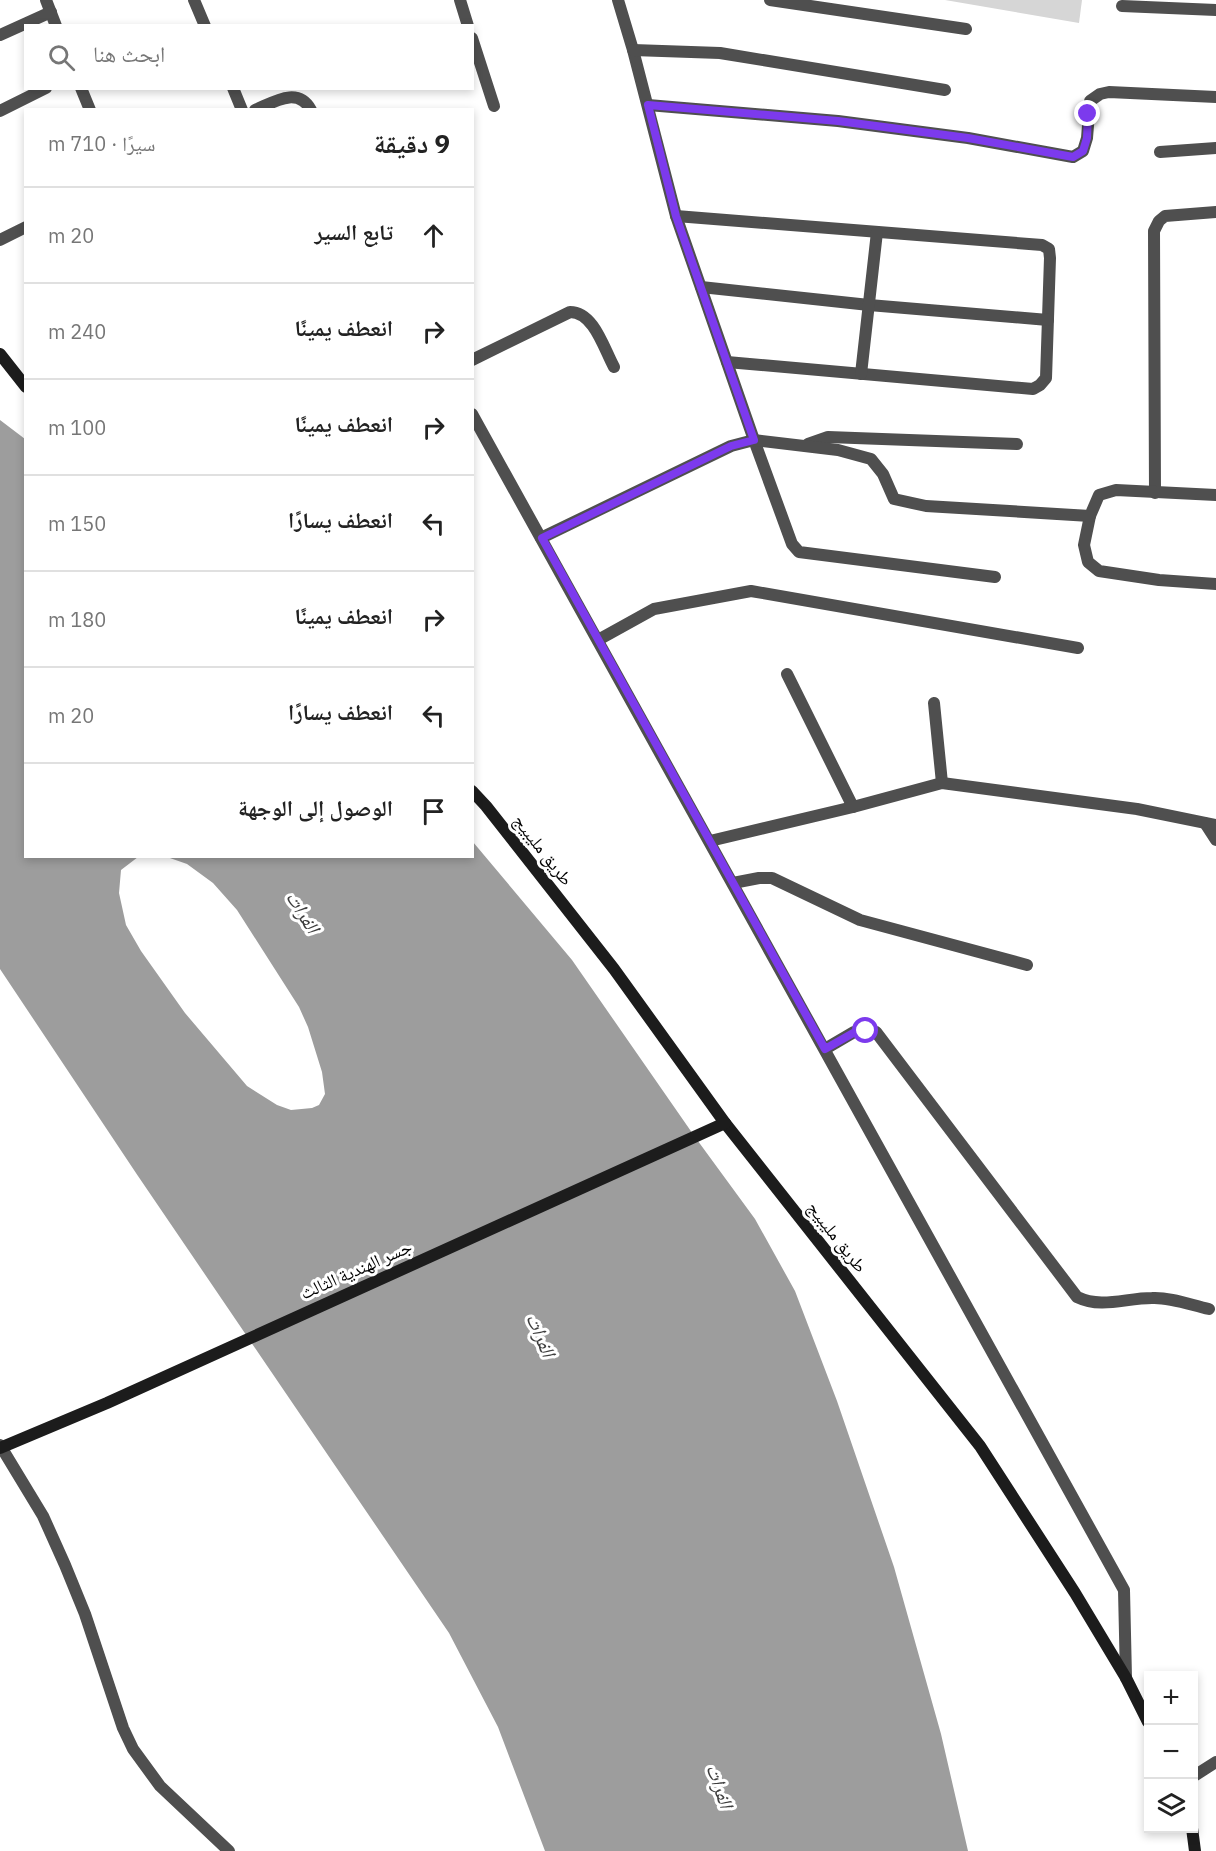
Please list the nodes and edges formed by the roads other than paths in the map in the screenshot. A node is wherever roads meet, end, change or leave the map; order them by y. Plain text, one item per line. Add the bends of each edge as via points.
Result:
1 (46, 0) edge
2 (194, 0) edge
3 (460, 0) edge
4 (618, 0) edge
5 (770, 0) edge
6 (1122, 6) dead end
7 (1216, 10) edge
8 (51, 12) junction
9 (24, 24) edge
10 (24, 24) edge
11 (55, 24) edge
12 (204, 24) edge
13 (467, 24) edge
14 (966, 29) dead end
15 (0, 35) edge
16 (474, 44) edge
17 (633, 50) junction
18 (42, 90) edge
19 (82, 90) edge
20 (234, 90) edge
21 (945, 90) dead end
22 (1216, 97) edge
23 (648, 105) junction
24 (494, 106) dead end
25 (89, 108) edge
26 (241, 108) edge
27 (260, 108) edge
28 (309, 108) edge
29 (0, 111) edge
30 (1216, 148) edge
31 (1160, 152) dead end
32 (1216, 212) edge
33 (676, 216) junction
34 (24, 228) edge
35 (877, 232) junction
36 (0, 240) edge
37 (701, 287) junction
38 (869, 305) junction
39 (1048, 320) junction
40 (0, 354) edge
41 (474, 359) edge
42 (727, 362) junction
43 (614, 367) dead end
44 (861, 374) junction
45 (24, 384) edge
46 (474, 418) edge
47 (754, 440) junction
48 (1017, 444) dead end
49 (804, 445) junction
50 (1155, 493) junction
51 (1216, 495) edge
52 (1090, 516) junction
53 (542, 538) junction
54 (995, 577) dead end
55 (1216, 584) edge
56 (598, 639) junction
57 (1078, 648) dead end
58 (787, 674) dead end
59 (934, 703) dead end
60 (942, 783) junction
61 (474, 793) edge
62 (853, 807) junction
63 (1210, 824) edge
64 (1216, 840) edge
65 (710, 841) junction
66 (733, 883) junction
67 (1027, 965) dead end
68 (825, 1049) junction
69 (725, 1123) junction
70 (1209, 1309) dead end
71 (0, 1447) edge
72 (1126, 1678) junction
73 (1144, 1712) edge
74 (1216, 1762) edge
75 (1198, 1773) edge
76 (1193, 1833) edge
77 (229, 1851) edge
78 (1195, 1851) edge

1 - 8 street
2 - 12 street
3 - 13 street
4 - 17 street
5 - 14 street
6 - 7 street
8 - 9 street
8 - 11 street
10 - 15 street
16 - 24 street
17 - 21 street via 720,53
17 - 23 street
18 - 29 street
19 - 25 street
20 - 26 street
22 - 23 street via 1100,94 1090,101 1083,151 1073,157 838,121
23 - 33 street
27 - 28 street via 293,96
30 - 31 street
32 - 50 street via 1165,216 1154,231
33 - 35 street
33 - 37 street
34 - 36 street
35 - 38 street
35 - 39 street via 1042,244 1049,249 1050,258
37 - 38 street
37 - 42 street
38 - 39 street
38 - 44 street
39 - 44 street via 1046,378 1033,389
40 - 45 street
41 - 43 street via 570,312 579,312 590,320
42 - 44 street
42 - 47 street
46 - 53 street
47 - 49 street
47 - 53 street via 731,446
47 - 54 street via 789,538 799,552
48 - 49 street via 828,437
49 - 52 street via 871,459 883,474 894,500 926,506
50 - 51 street
50 - 52 street via 1116,490 1099,495
52 - 55 street via 1084,545 1088,561 1099,571
53 - 56 street
56 - 57 street via 654,609 751,591
56 - 65 street
58 - 62 street
59 - 60 street
60 - 62 street
60 - 63 street via 1137,809
61 - 69 street, طريق مليبيج via 614,969
62 - 65 street
63 - 64 street
65 - 66 street
66 - 67 street via 772,878 860,920
66 - 68 street
68 - 70 street via 855,1032 876,1032 1077,1297 1102,1304 1154,1298
68 - 72 street via 1124,1590
69 - 71 street, جسر الهندية الثالث via 107,1403
69 - 72 street, طريق مليبيج via 980,1446
71 - 77 street via 43,1516 65,1564 133,1749 160,1786
72 - 73 street, طريق مليبيج
74 - 75 street
76 - 78 street

